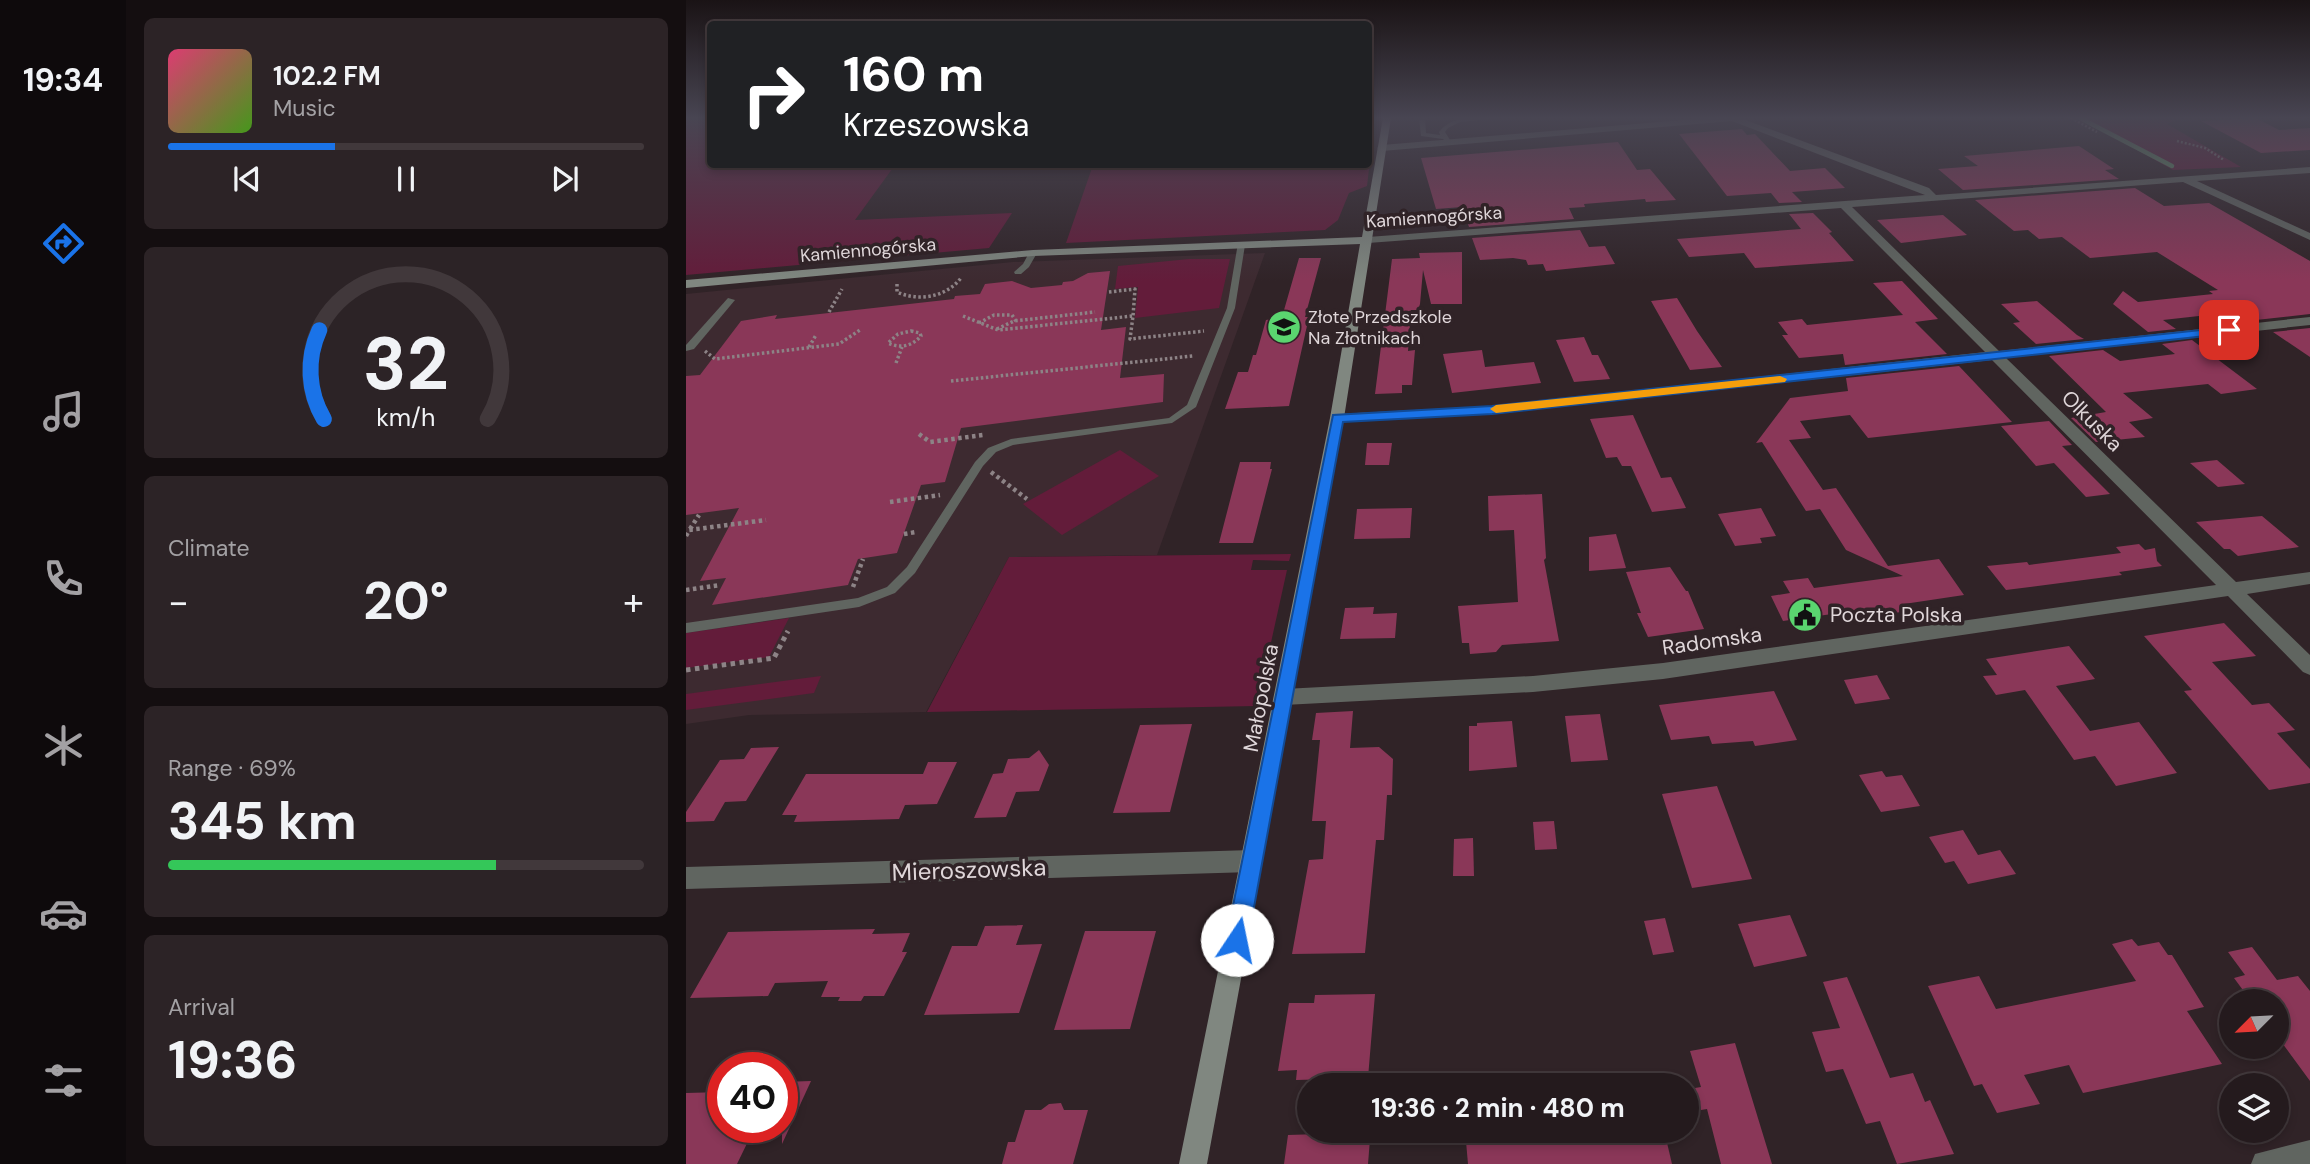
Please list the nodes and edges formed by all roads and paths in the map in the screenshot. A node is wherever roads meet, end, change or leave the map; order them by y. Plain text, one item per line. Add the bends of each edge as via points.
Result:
1 (1378, 172) edge
2 (1874, 172) edge
3 (2278, 172) edge
4 (2184, 179) junction
5 (1930, 194) junction
6 (1844, 205) junction
7 (2310, 237) edge
8 (1368, 240) junction
9 (1241, 246) junction
10 (1033, 253) junction
11 (1018, 272) dead end
12 (961, 278) dead end
13 (686, 284) edge
14 (897, 284) dead end
15 (842, 289) dead end
16 (1109, 292) dead end
17 (730, 300) dead end
18 (829, 312) dead end
19 (1095, 312) dead end
20 (1073, 315) junction
21 (963, 316) dead end
22 (1133, 316) junction
23 (1045, 317) junction
24 (1016, 321) junction
25 (2310, 321) edge
26 (914, 322) dead end
27 (979, 323) junction
28 (1071, 323) junction
29 (1043, 326) junction
30 (1222, 329) junction
31 (860, 330) dead end
32 (996, 330) junction
33 (909, 331) junction
34 (816, 335) dead end
35 (778, 346) dead end
36 (902, 347) junction
37 (689, 348) edge
38 (808, 348) junction
39 (774, 352) junction
40 (1212, 355) junction
41 (1997, 356) junction
42 (896, 363) dead end
43 (951, 381) dead end
44 (1337, 418) junction
45 (979, 464) junction
46 (961, 492) junction
47 (1027, 499) dead end
48 (890, 502) dead end
49 (699, 515) dead end
50 (766, 520) dead end
51 (690, 530) junction
52 (686, 536) edge
53 (863, 559) dead end
54 (2310, 578) edge
55 (720, 585) dead end
56 (2231, 589) junction
57 (686, 590) edge
58 (846, 604) junction
59 (797, 611) junction
60 (686, 628) edge
61 (2310, 667) edge
62 (686, 670) edge
63 (1284, 697) junction
64 (1252, 861) junction
65 (686, 878) edge
66 (2310, 1154) edge
67 (1194, 1164) edge
68 (2265, 1164) edge

1 - 8 street, Małopolska
2 - 5 street
3 - 4 street, Kamiennogórska
4 - 5 street, Kamiennogórska
4 - 7 street
5 - 6 street, Kamiennogórska
6 - 8 street, Kamiennogórska
6 - 41 street, Olkuska
8 - 9 street, Kamiennogórska
8 - 44 street, Małopolska
9 - 10 street, Kamiennogórska
9 - 30 lane via 1231,308
10 - 11 lane
10 - 13 street, Kamiennogórska
12 - 14 path via 946,291 923,296 901,295
15 - 18 path
16 - 22 path via 1135,289
17 - 37 lane
19 - 20 path
20 - 23 path
20 - 28 path
21 - 27 path
22 - 28 path
22 - 30 path via 1130,339
23 - 24 path
23 - 29 path
24 - 27 path via 1003,313
24 - 32 path
25 - 41 street
26 - 33 path
27 - 32 path
28 - 29 path
29 - 32 path
30 - 40 lane
31 - 38 path via 839,344
33 - 36 path via 921,336
33 - 36 path via 889,340 891,346
34 - 38 path
35 - 39 path
36 - 42 path
37 - 39 path via 715,359
38 - 39 path
40 - 43 path
40 - 45 lane via 1191,407 1172,420 1018,440 992,450
41 - 44 street via 1492,410
41 - 56 street, Olkuska
44 - 63 street, Małopolska
45 - 46 lane
45 - 47 path
46 - 48 path
46 - 58 lane via 904,580 876,597
49 - 51 path
50 - 51 path
51 - 52 path
53 - 58 path
54 - 56 street, Radomska
55 - 57 path
56 - 61 street, Olkuska
56 - 63 street, Radomska via 1663,671 1533,684
58 - 59 lane
59 - 60 lane
59 - 62 path via 774,659
63 - 64 street, Małopolska
64 - 65 street, Mieroszowska
64 - 67 street, Małopolska
66 - 68 street

